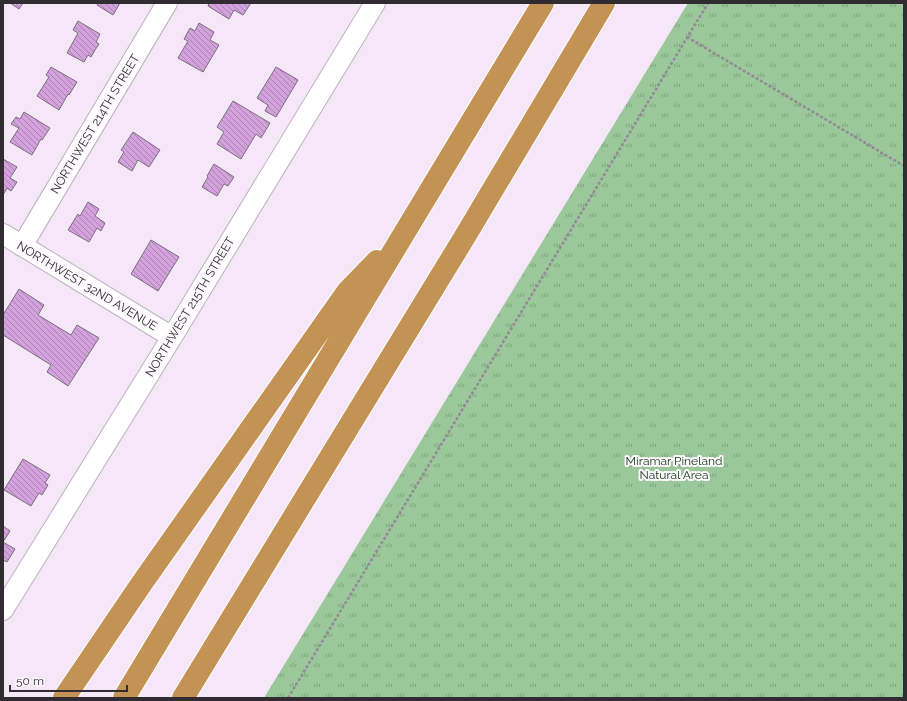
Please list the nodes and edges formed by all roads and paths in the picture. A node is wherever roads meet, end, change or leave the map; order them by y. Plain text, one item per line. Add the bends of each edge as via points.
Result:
1 (167, 3) edge
2 (375, 3) edge
3 (543, 3) edge
4 (604, 3) edge
5 (708, 3) edge
6 (687, 37) junction
7 (904, 166) edge
8 (3, 234) edge
9 (403, 234) junction
10 (22, 246) junction
11 (172, 337) junction
12 (3, 610) edge
13 (64, 698) edge
14 (124, 698) edge
15 (182, 698) edge
16 (288, 698) edge

1 - 10 street, NORTHWEST 214TH STREET
2 - 11 street, NORTHWEST 215TH STREET
3 - 9 highway
4 - 15 highway via 464,238
5 - 6 path
6 - 7 path
6 - 16 path
8 - 10 street, NORTHWEST 32ND AVENUE
9 - 13 highway via 347,292
9 - 14 highway
10 - 11 street, NORTHWEST 32ND AVENUE
11 - 12 street, NORTHWEST 215TH STREET

